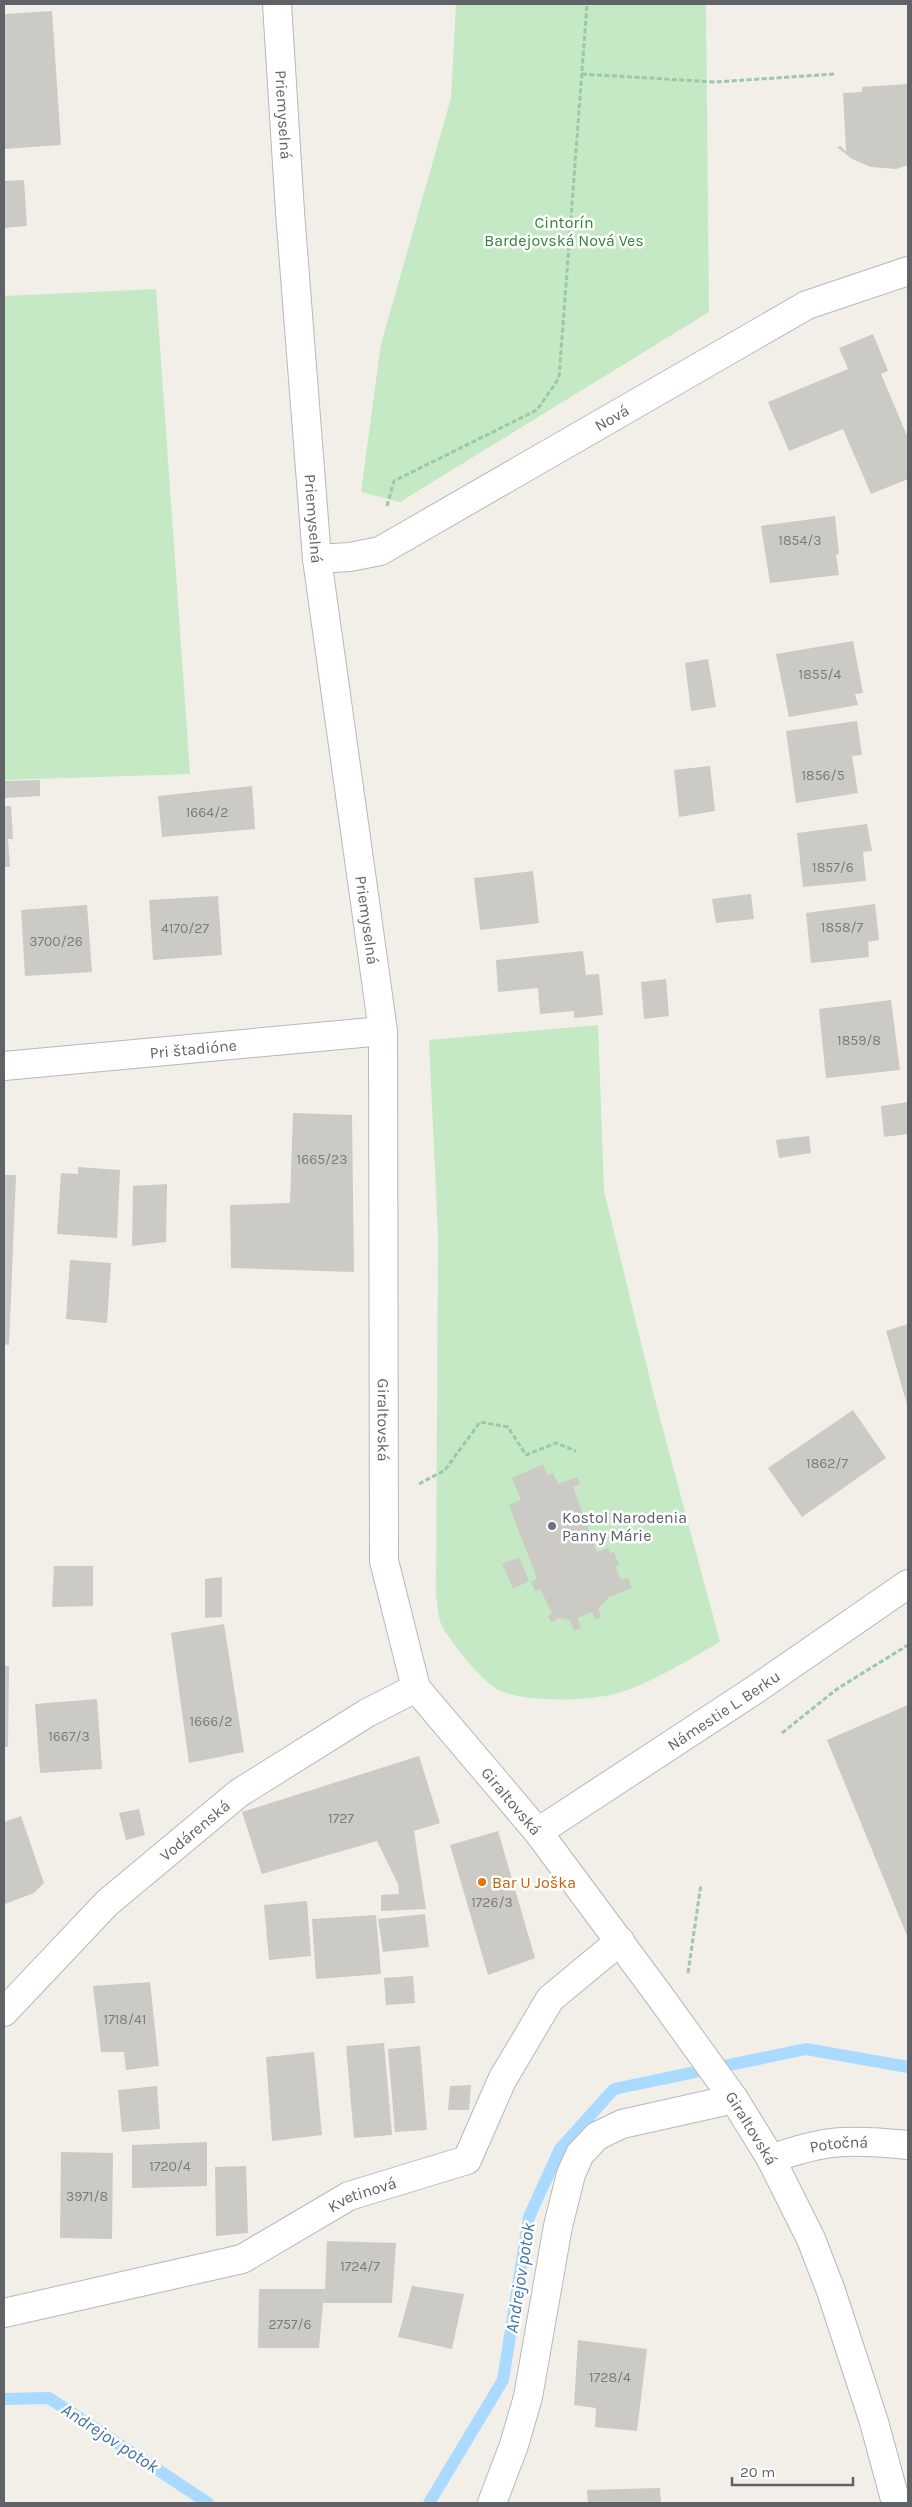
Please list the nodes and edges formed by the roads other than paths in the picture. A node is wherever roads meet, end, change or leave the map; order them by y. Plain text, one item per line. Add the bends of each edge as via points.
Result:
1 (277, 4) edge
2 (908, 271) edge
3 (317, 560) junction
4 (383, 1031) junction
5 (4, 1066) edge
6 (908, 1584) edge
7 (416, 1688) junction
8 (538, 1832) junction
9 (620, 1941) junction
10 (4, 2012) edge
11 (734, 2099) junction
12 (908, 2145) edge
13 (771, 2158) junction
14 (4, 2313) edge
15 (492, 2503) edge
16 (896, 2503) edge

1 - 3 street, Priemyselná
2 - 3 street, Nová via 807,305 380,551
3 - 4 street, Priemyselná
4 - 5 street, Pri štadióne
4 - 7 street, Giraltovská via 384,1560
6 - 8 street, Námestie L. Berku via 756,1689
7 - 8 street, Giraltovská
7 - 10 street, Vodárenská via 367,1712 239,1793 107,1903
8 - 9 street, Giraltovská
9 - 11 street, Giraltovská
9 - 14 street, Kvetinová via 550,1999 502,2080 467,2160 348,2196 242,2259
11 - 13 street, Giraltovská
11 - 15 street via 622,2124 597,2136 580,2154 571,2174 558,2226 528,2397
12 - 13 street, Potočná via 864,2140 831,2141
13 - 16 street, Giraltovská via 811,2239 831,2291 874,2422

